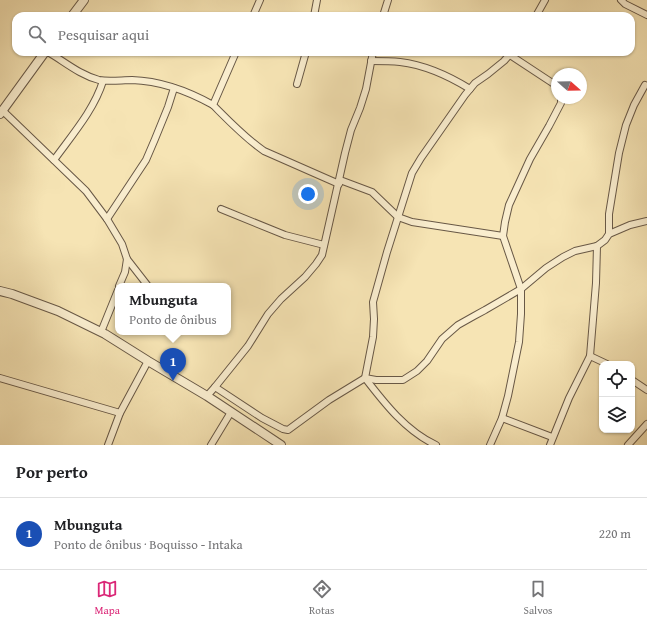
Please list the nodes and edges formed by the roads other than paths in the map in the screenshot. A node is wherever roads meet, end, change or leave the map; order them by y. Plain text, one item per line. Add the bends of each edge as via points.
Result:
1 (84, 0) edge
2 (260, 0) edge
3 (317, 0) edge
4 (388, 0) edge
5 (545, 0) edge
6 (621, 0) edge
7 (75, 12) edge
8 (255, 12) edge
9 (315, 12) edge
10 (384, 12) edge
11 (538, 12) edge
12 (647, 15) edge
13 (42, 56) edge
14 (55, 56) edge
15 (234, 56) edge
16 (305, 56) edge
17 (373, 56) edge
18 (508, 56) edge
19 (515, 56) edge
20 (372, 61) junction
21 (103, 81) junction
22 (551, 82) edge
23 (297, 84) dead end
24 (645, 85) dead end
25 (174, 88) junction
26 (470, 90) junction
27 (560, 104) edge
28 (213, 105) junction
29 (1, 112) edge
30 (54, 160) junction
31 (339, 182) junction
32 (221, 209) dead end
33 (398, 217) junction
34 (107, 219) junction
35 (647, 221) edge
36 (609, 234) junction
37 (504, 236) junction
38 (324, 245) junction
39 (597, 246) junction
40 (127, 259) junction
41 (120, 283) edge
42 (146, 283) edge
43 (521, 289) junction
44 (0, 291) edge
45 (115, 297) edge
46 (101, 332) junction
47 (590, 356) junction
48 (148, 361) junction
49 (601, 361) edge
50 (0, 378) edge
51 (365, 378) junction
52 (635, 382) edge
53 (215, 387) junction
54 (647, 390) edge
55 (207, 396) junction
56 (231, 412) junction
57 (120, 413) junction
58 (502, 418) junction
59 (647, 424) edge
60 (552, 437) junction
61 (108, 445) edge
62 (211, 445) edge
63 (281, 445) edge
64 (436, 445) edge
65 (490, 445) edge
66 (550, 445) edge
67 (628, 445) edge

1 - 7 street
2 - 8 street
3 - 9 street
4 - 10 street
5 - 11 street
6 - 12 street
13 - 29 street
14 - 21 street via 84,74
15 - 28 street
16 - 23 street
17 - 20 street
18 - 26 street
19 - 22 street
20 - 26 street via 414,64 447,76
20 - 31 street via 366,89 351,130
21 - 25 street via 139,80
21 - 30 street via 94,103
24 - 36 street via 634,104 618,153 609,214
25 - 28 street
25 - 34 street via 146,160
26 - 33 street via 412,173
27 - 37 street via 530,159 509,205
28 - 31 street via 264,151
29 - 30 street
30 - 34 street via 86,191
31 - 33 street via 372,192
31 - 38 street
32 - 38 street via 285,235
33 - 37 street via 412,222
33 - 51 street via 373,302 373,337
34 - 40 street via 122,244
35 - 36 street
36 - 39 street
37 - 43 street
38 - 53 street via 322,255 316,264 268,314 248,346
39 - 43 street via 575,251 563,257
39 - 47 street
40 - 41 street
40 - 42 street
43 - 51 street via 458,325 442,339 417,371 403,380
43 - 58 street via 519,342
44 - 46 street via 58,311
45 - 46 street
46 - 48 street
47 - 49 street
47 - 60 street
48 - 55 street
48 - 57 street
50 - 57 street
51 - 53 street via 288,430 262,418
51 - 64 street via 402,421 414,432
52 - 54 street
53 - 55 street
55 - 56 street
56 - 62 street
56 - 63 street
57 - 61 street
58 - 60 street
58 - 65 street
59 - 67 street
60 - 66 street

